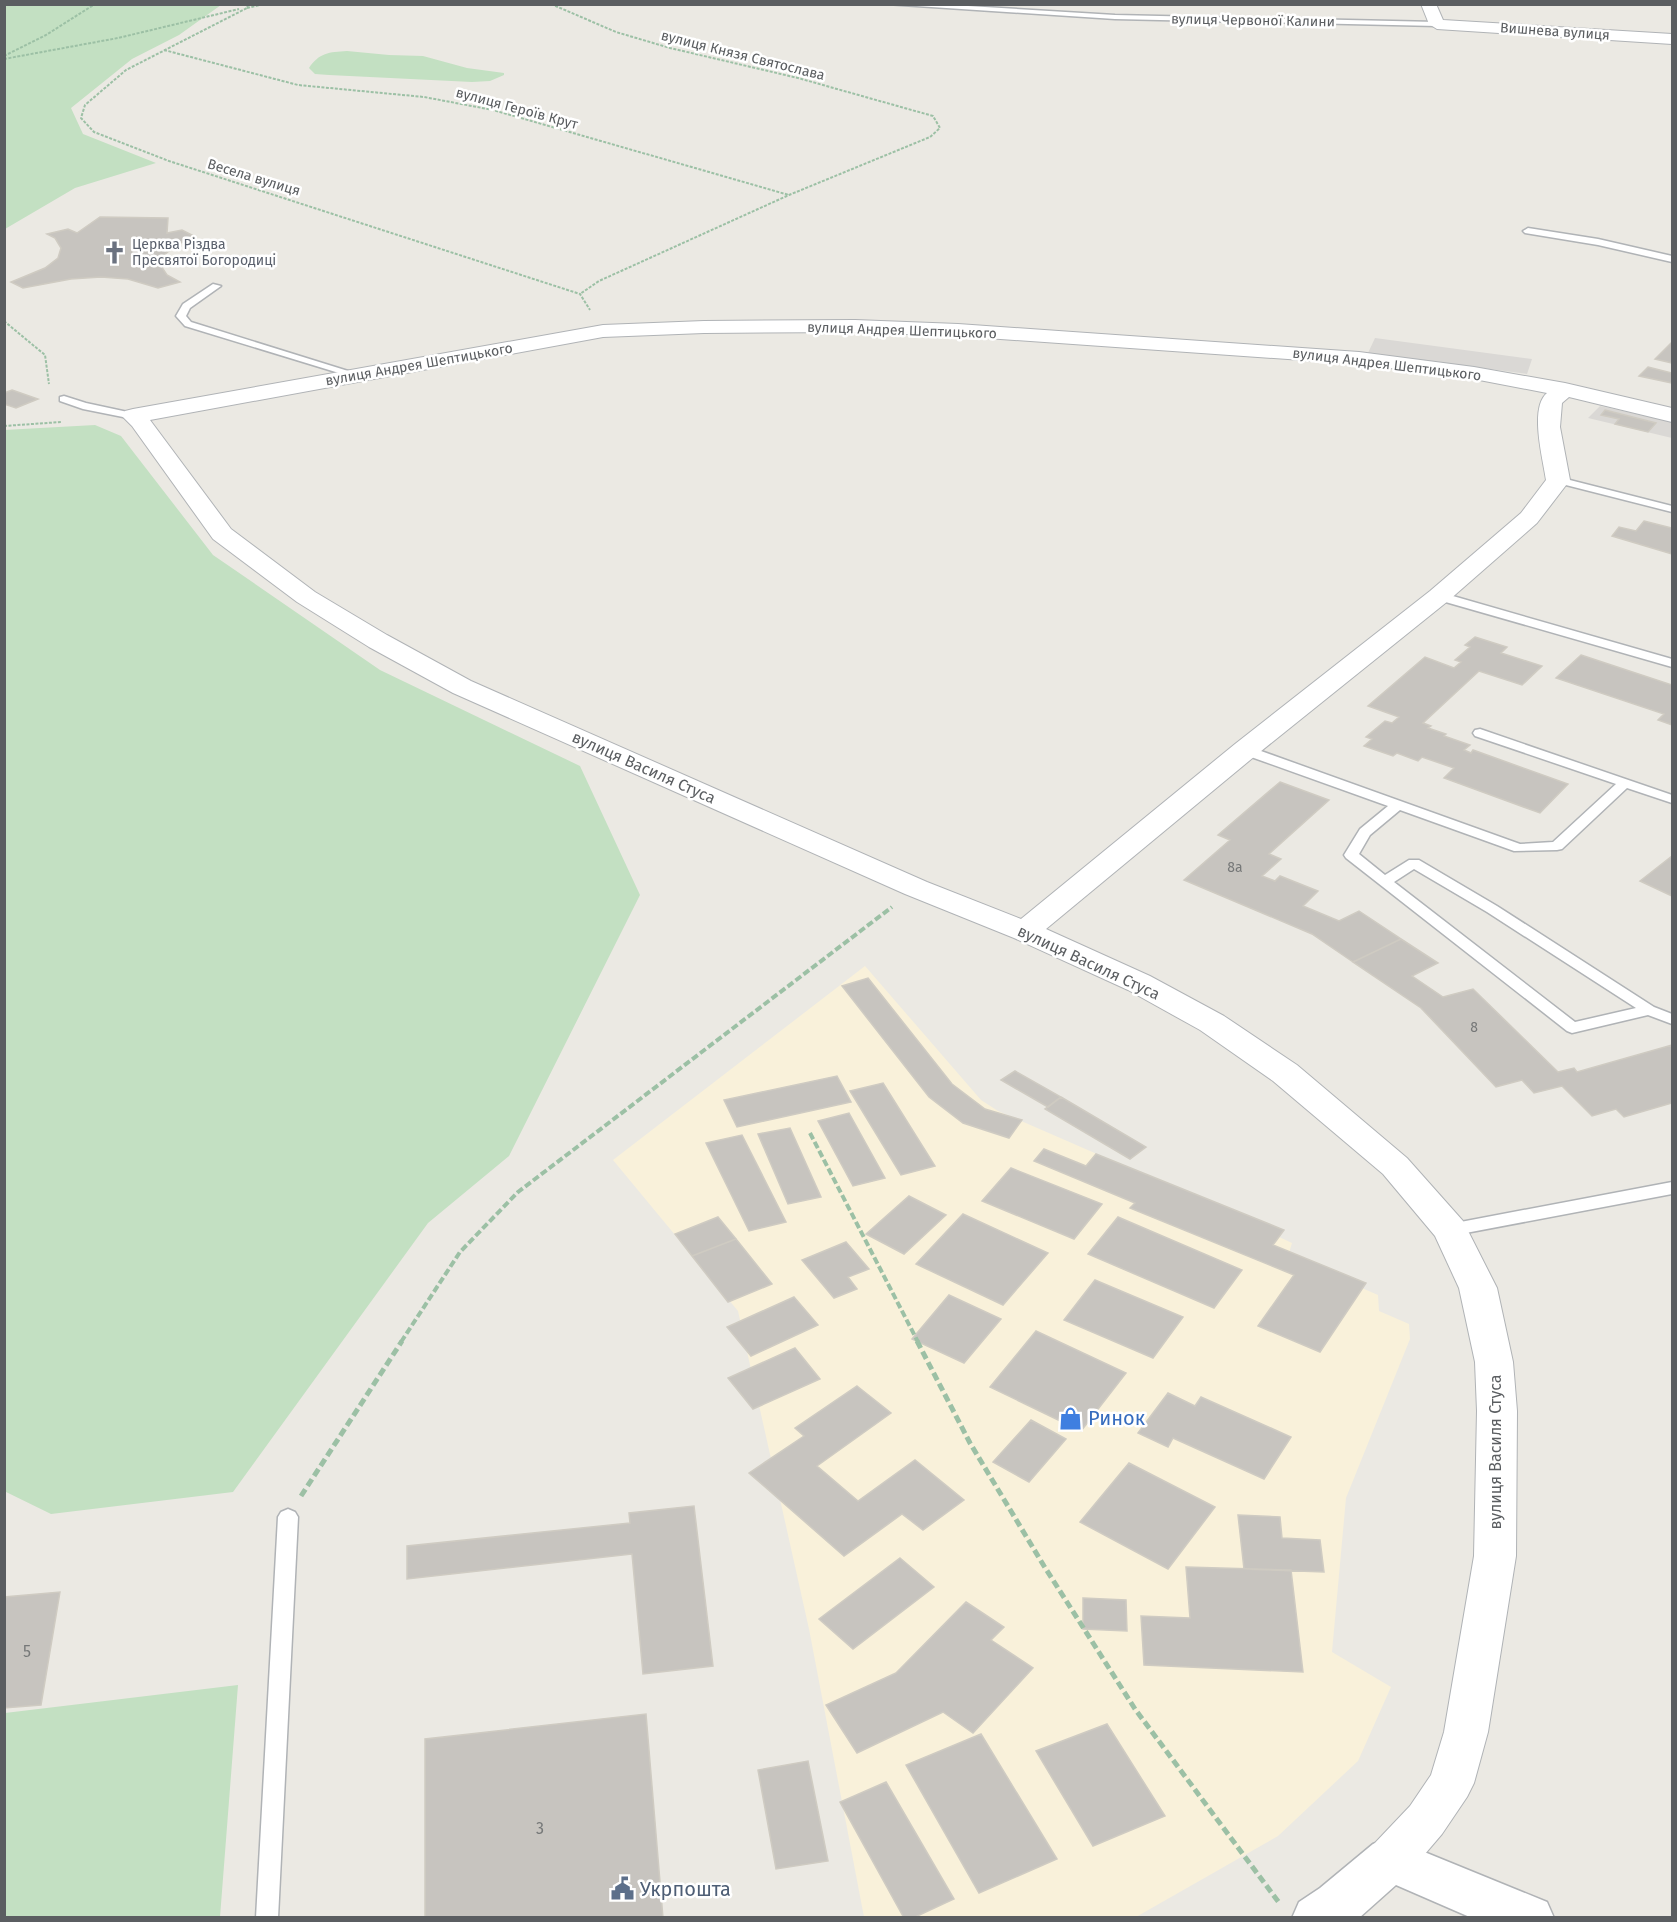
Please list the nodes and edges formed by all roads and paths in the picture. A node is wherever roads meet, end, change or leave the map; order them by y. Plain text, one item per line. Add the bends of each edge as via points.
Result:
1 (95, 4) edge
2 (264, 4) edge
3 (551, 4) edge
4 (888, 4) edge
5 (1428, 4) edge
6 (248, 6) edge
7 (1437, 24) junction
8 (1672, 39) edge
9 (164, 50) junction
10 (4, 58) edge
11 (789, 195) junction
12 (1528, 231) dead end
13 (1672, 259) edge
14 (216, 286) dead end
15 (580, 294) junction
16 (4, 321) edge
17 (603, 331) junction
18 (356, 375) junction
19 (1565, 390) junction
20 (64, 399) joint
21 (1672, 415) edge
22 (133, 416) junction
23 (1558, 480) junction
24 (1672, 509) edge
25 (1439, 596) junction
26 (1672, 663) edge
27 (1480, 733) dead end
28 (1245, 750) junction
29 (1626, 782) junction
30 (1672, 799) edge
31 (1398, 805) junction
32 (1384, 881) junction
33 (916, 888) junction
34 (1025, 931) junction
35 (1649, 1010) junction
36 (1672, 1019) edge
37 (810, 1133) dead end
38 (1672, 1188) edge
39 (1450, 1230) junction
40 (288, 1517) joint
41 (1390, 1860) junction
42 (1300, 1913) edge
43 (267, 1917) edge
44 (1528, 1917) edge

1 - 10 path
2 - 6 path
3 - 11 path, вулиця Князя Святослава via 616,32 670,48 933,116 940,128 930,137
4 - 7 lane, вулиця Червоної Калини via 1115,17
5 - 7 street
6 - 9 path, Весела вулиця
6 - 10 path via 118,38
7 - 8 street, Вишнева вулиця
9 - 11 path, вулиця Героїв Крут via 298,85 424,97 493,110
9 - 15 path, Весела вулиця via 126,70 85,105 81,118 94,132 169,161
11 - 15 path via 599,281
12 - 13 lane
14 - 18 lane via 186,306 182,316 188,324
15 - 17 path
16 - 20 path via 45,355 49,384
17 - 18 street, вулиця Андрея Шептицького
17 - 19 street, вулиця Андрея Шептицького via 727,326 958,330 1359,358
18 - 22 street, вулиця Андрея Шептицького
19 - 21 street, вулиця Андрея Шептицького
19 - 23 street via 1551,401 1550,410
20 - 22 lane
22 - 33 street, вулиця Василя Стуса via 222,534 306,597 378,641 462,687
23 - 24 lane
23 - 25 street via 1529,518
25 - 26 lane
25 - 28 street
27 - 29 lane
28 - 31 lane
28 - 34 street
29 - 30 lane
29 - 31 lane via 1557,846 1519,848
31 - 32 lane via 1365,832 1351,855
32 - 35 lane via 1414,864
32 - 35 lane via 1572,1028
33 - 34 street, вулиця Василя Стуса
33 - 40 path via 518,1192 460,1252
34 - 39 street, вулиця Василя Стуса via 1139,983 1212,1023 1285,1073 1395,1166
35 - 36 lane
37 - 42 path via 970,1443 1044,1566 1135,1709
38 - 39 lane
39 - 41 street, вулиця Василя Стуса via 1478,1288 1494,1362 1495,1556 1466,1732 1451,1783 1426,1820
40 - 43 lane
41 - 42 street via 1338,1904
41 - 44 street

